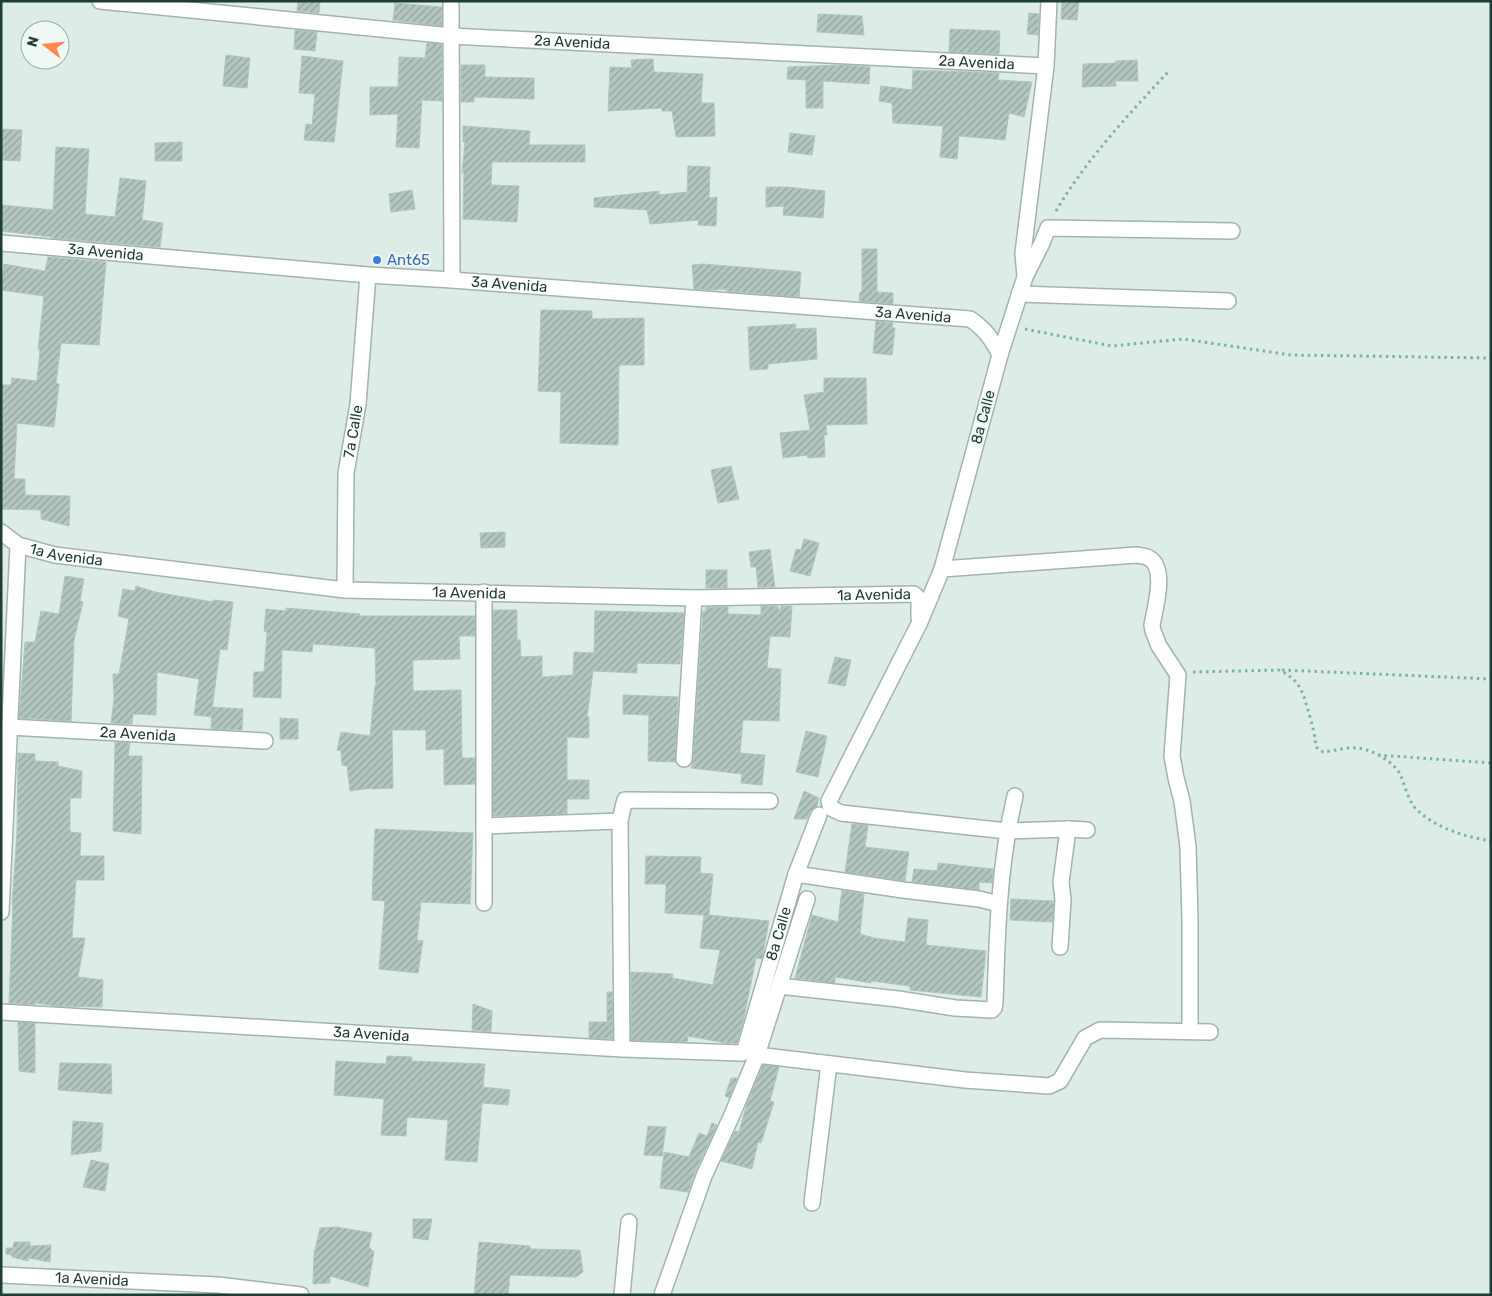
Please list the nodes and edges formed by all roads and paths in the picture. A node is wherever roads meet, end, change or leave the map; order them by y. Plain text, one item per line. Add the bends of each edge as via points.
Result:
1 (100, 1) edge
2 (451, 1) edge
3 (1049, 1) edge
4 (451, 36) junction
5 (1046, 66) junction
6 (1168, 72) dead end
7 (1048, 228) junction
8 (1232, 232) dead end
9 (1, 242) edge
10 (368, 275) junction
11 (1025, 277) junction
12 (452, 280) junction
13 (1019, 294) junction
14 (1228, 301) dead end
15 (1009, 325) junction
16 (1000, 355) junction
17 (1491, 358) edge
18 (1, 532) edge
19 (18, 545) junction
20 (942, 568) junction
21 (345, 590) junction
22 (484, 592) junction
23 (694, 598) junction
24 (919, 624) junction
25 (1279, 670) junction
26 (1178, 675) junction
27 (1491, 679) edge
28 (9, 727) junction
29 (265, 742) dead end
30 (5, 751) edge
31 (1378, 755) junction
32 (684, 759) dead end
33 (1491, 763) edge
34 (1015, 796) dead end
35 (770, 801) dead end
36 (825, 811) junction
37 (620, 821) junction
38 (484, 826) junction
39 (1068, 829) junction
40 (1087, 830) dead end
41 (1007, 831) junction
42 (1491, 841) edge
43 (796, 874) junction
44 (807, 899) dead end
45 (484, 903) dead end
46 (999, 904) junction
47 (1, 912) edge
48 (1060, 947) dead end
49 (779, 986) junction
50 (1, 1012) edge
51 (1190, 1031) junction
52 (1210, 1032) dead end
53 (622, 1049) junction
54 (742, 1053) junction
55 (757, 1055) junction
56 (829, 1064) junction
57 (752, 1071) junction
58 (812, 1203) dead end
59 (629, 1222) dead end
60 (1, 1275) edge
61 (217, 1290) edge
62 (301, 1295) edge
63 (622, 1295) edge
64 (662, 1295) edge

1 - 4 street, 2a Avenida
2 - 4 street
3 - 5 street, 8a Calle
4 - 5 street, 2a Avenida
4 - 12 street
5 - 11 street, 8a Calle via 1023,253
6 - 7 path via 1093,158 1056,210
7 - 8 street
7 - 11 street
9 - 10 street, 3a Avenida
10 - 12 street, 3a Avenida
10 - 21 street, 7a Calle via 358,404 346,472
11 - 13 street, 8a Calle
12 - 16 street, 3a Avenida via 970,319 991,337
13 - 14 street
13 - 15 street, 8a Calle
15 - 16 street, 8a Calle
15 - 17 path via 1112,346 1183,339 1291,355
16 - 20 street, 8a Calle
18 - 19 street, 1a Avenida
19 - 21 street, 1a Avenida via 55,554
19 - 28 street
20 - 24 street, 8a Calle
20 - 26 street via 1138,555 1150,558 1158,568 1159,576 1153,631
21 - 22 street, 1a Avenida
22 - 23 street, 1a Avenida
22 - 38 street
23 - 24 street, 1a Avenida via 914,594 919,598
23 - 32 street
24 - 36 street, 8a Calle
25 - 26 path via 1201,671
25 - 27 path
25 - 31 path via 1297,682 1306,699 1316,748 1323,752 1356,748
26 - 51 street via 1172,756 1188,846
28 - 29 street, 2a Avenida
28 - 30 street
30 - 47 street
31 - 33 path
31 - 42 path via 1400,773 1416,809 1430,820 1450,830
34 - 41 street
35 - 37 street via 625,800
36 - 41 street
36 - 43 street, 8a Calle
37 - 38 street
37 - 53 street
38 - 45 street
39 - 40 street
39 - 41 street
39 - 48 street via 1061,882
41 - 46 street
43 - 46 street
43 - 54 street, 8a Calle
44 - 49 street
46 - 49 street via 995,1004 992,1010
49 - 55 street
50 - 53 street, 3a Avenida
51 - 52 street
51 - 56 street via 1100,1030 1085,1038 1060,1081 1049,1086
53 - 54 street, 3a Avenida
54 - 57 street
55 - 56 street
55 - 57 street
56 - 58 street
57 - 64 street via 704,1176
59 - 63 street
60 - 61 street, 1a Avenida
61 - 62 street, 1a Avenida

